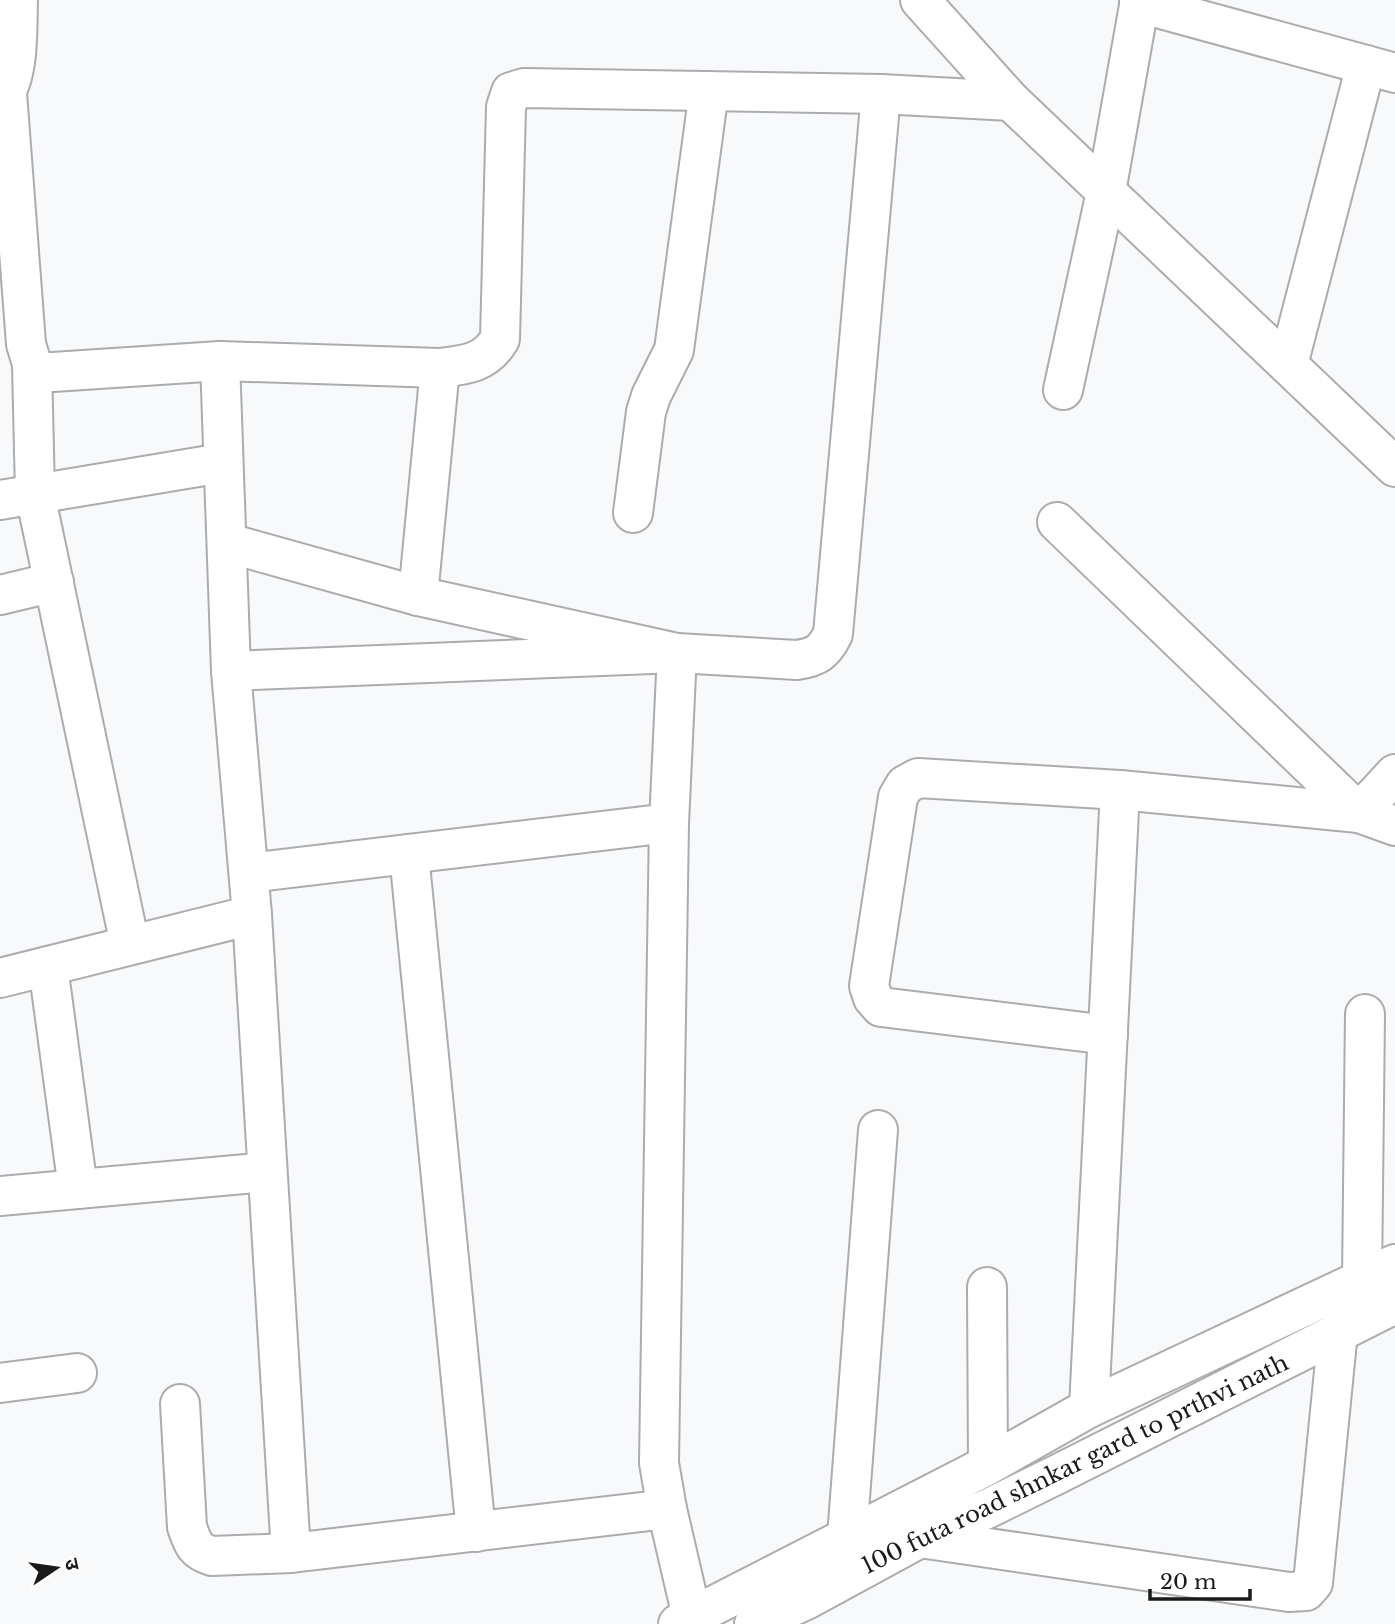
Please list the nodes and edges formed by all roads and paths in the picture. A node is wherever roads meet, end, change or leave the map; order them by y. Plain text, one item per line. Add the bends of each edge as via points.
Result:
1 (18, 0) edge
2 (1140, 2) edge
3 (929, 5) edge
4 (1380, 69) edge
5 (709, 91) junction
6 (880, 94) junction
7 (4, 96) edge
8 (1011, 101) junction
9 (1105, 192) junction
10 (11, 280) edge
11 (220, 361) junction
12 (32, 364) junction
13 (1288, 365) junction
14 (440, 368) junction
15 (1063, 390) dead end
16 (222, 463) junction
17 (1395, 467) edge
18 (18, 497) edge
19 (633, 513) dead end
20 (1057, 522) dead end
21 (228, 543) junction
22 (54, 582) junction
23 (0, 595) edge
24 (418, 596) junction
25 (677, 653) junction
26 (231, 671) junction
27 (1395, 774) edge
28 (1120, 790) junction
29 (1359, 813) junction
30 (669, 823) junction
31 (1395, 826) edge
32 (409, 854) junction
33 (249, 873) junction
34 (252, 915) junction
35 (130, 945) junction
36 (48, 966) junction
37 (0, 978) edge
38 (1365, 1014) dead end
39 (1108, 1035) junction
40 (878, 1130) dead end
41 (267, 1172) junction
42 (78, 1189) junction
43 (0, 1196) edge
44 (1379, 1272) edge
45 (987, 1287) dead end
46 (1395, 1304) edge
47 (1338, 1331) junction
48 (77, 1373) dead end
49 (0, 1383) edge
50 (180, 1404) dead end
51 (1089, 1408) junction
52 (988, 1465) junction
53 (667, 1509) junction
54 (475, 1532) junction
55 (847, 1537) junction
56 (920, 1538) junction
57 (291, 1553) junction
58 (807, 1612) edge
59 (685, 1620) edge
60 (754, 1624) edge

1 - 7 street via 13,76
2 - 4 street
2 - 9 street
3 - 8 street
4 - 13 street
5 - 6 street
5 - 14 street via 537,86 511,92 506,107 500,339 481,360
5 - 19 street via 674,350 650,396
6 - 8 street
6 - 25 street via 832,634 826,649 814,658
7 - 10 street
8 - 9 street
9 - 13 street
9 - 15 street
10 - 12 street
11 - 12 street via 53,372 41,372
11 - 14 street
11 - 16 street
12 - 18 street
13 - 17 street
14 - 24 street
16 - 18 street
16 - 21 street
18 - 22 street
20 - 29 street
21 - 24 street
21 - 26 street
22 - 23 street
22 - 35 street
24 - 25 street
25 - 26 street
25 - 30 street
26 - 33 street
27 - 29 street
28 - 29 street
28 - 39 street
28 - 39 street via 918,778 905,785 898,797 869,986 881,1007
29 - 31 street
30 - 32 street
30 - 53 street via 659,1426 659,1463
32 - 33 street
32 - 54 street
33 - 34 street
34 - 35 street
34 - 41 street
35 - 36 street
36 - 37 street
36 - 42 street
38 - 44 street
39 - 51 street
40 - 55 street
41 - 42 street
41 - 57 street
42 - 43 street
44 - 51 street
45 - 52 street
46 - 47 street, 100 futa road shnkar gard to prthvi nath
47 - 56 street, 100 futa road shnkar gard to prthvi nath via 1001,1502
47 - 56 street via 1313,1583 1306,1591
48 - 49 street
50 - 57 street via 187,1527 200,1552 212,1556
51 - 52 street
52 - 55 street
53 - 54 street
53 - 59 street
54 - 57 street
55 - 59 street
56 - 58 street, 100 futa road shnkar gard to prthvi nath
58 - 60 street, 100 futa road shnkar gard to prthvi nath

